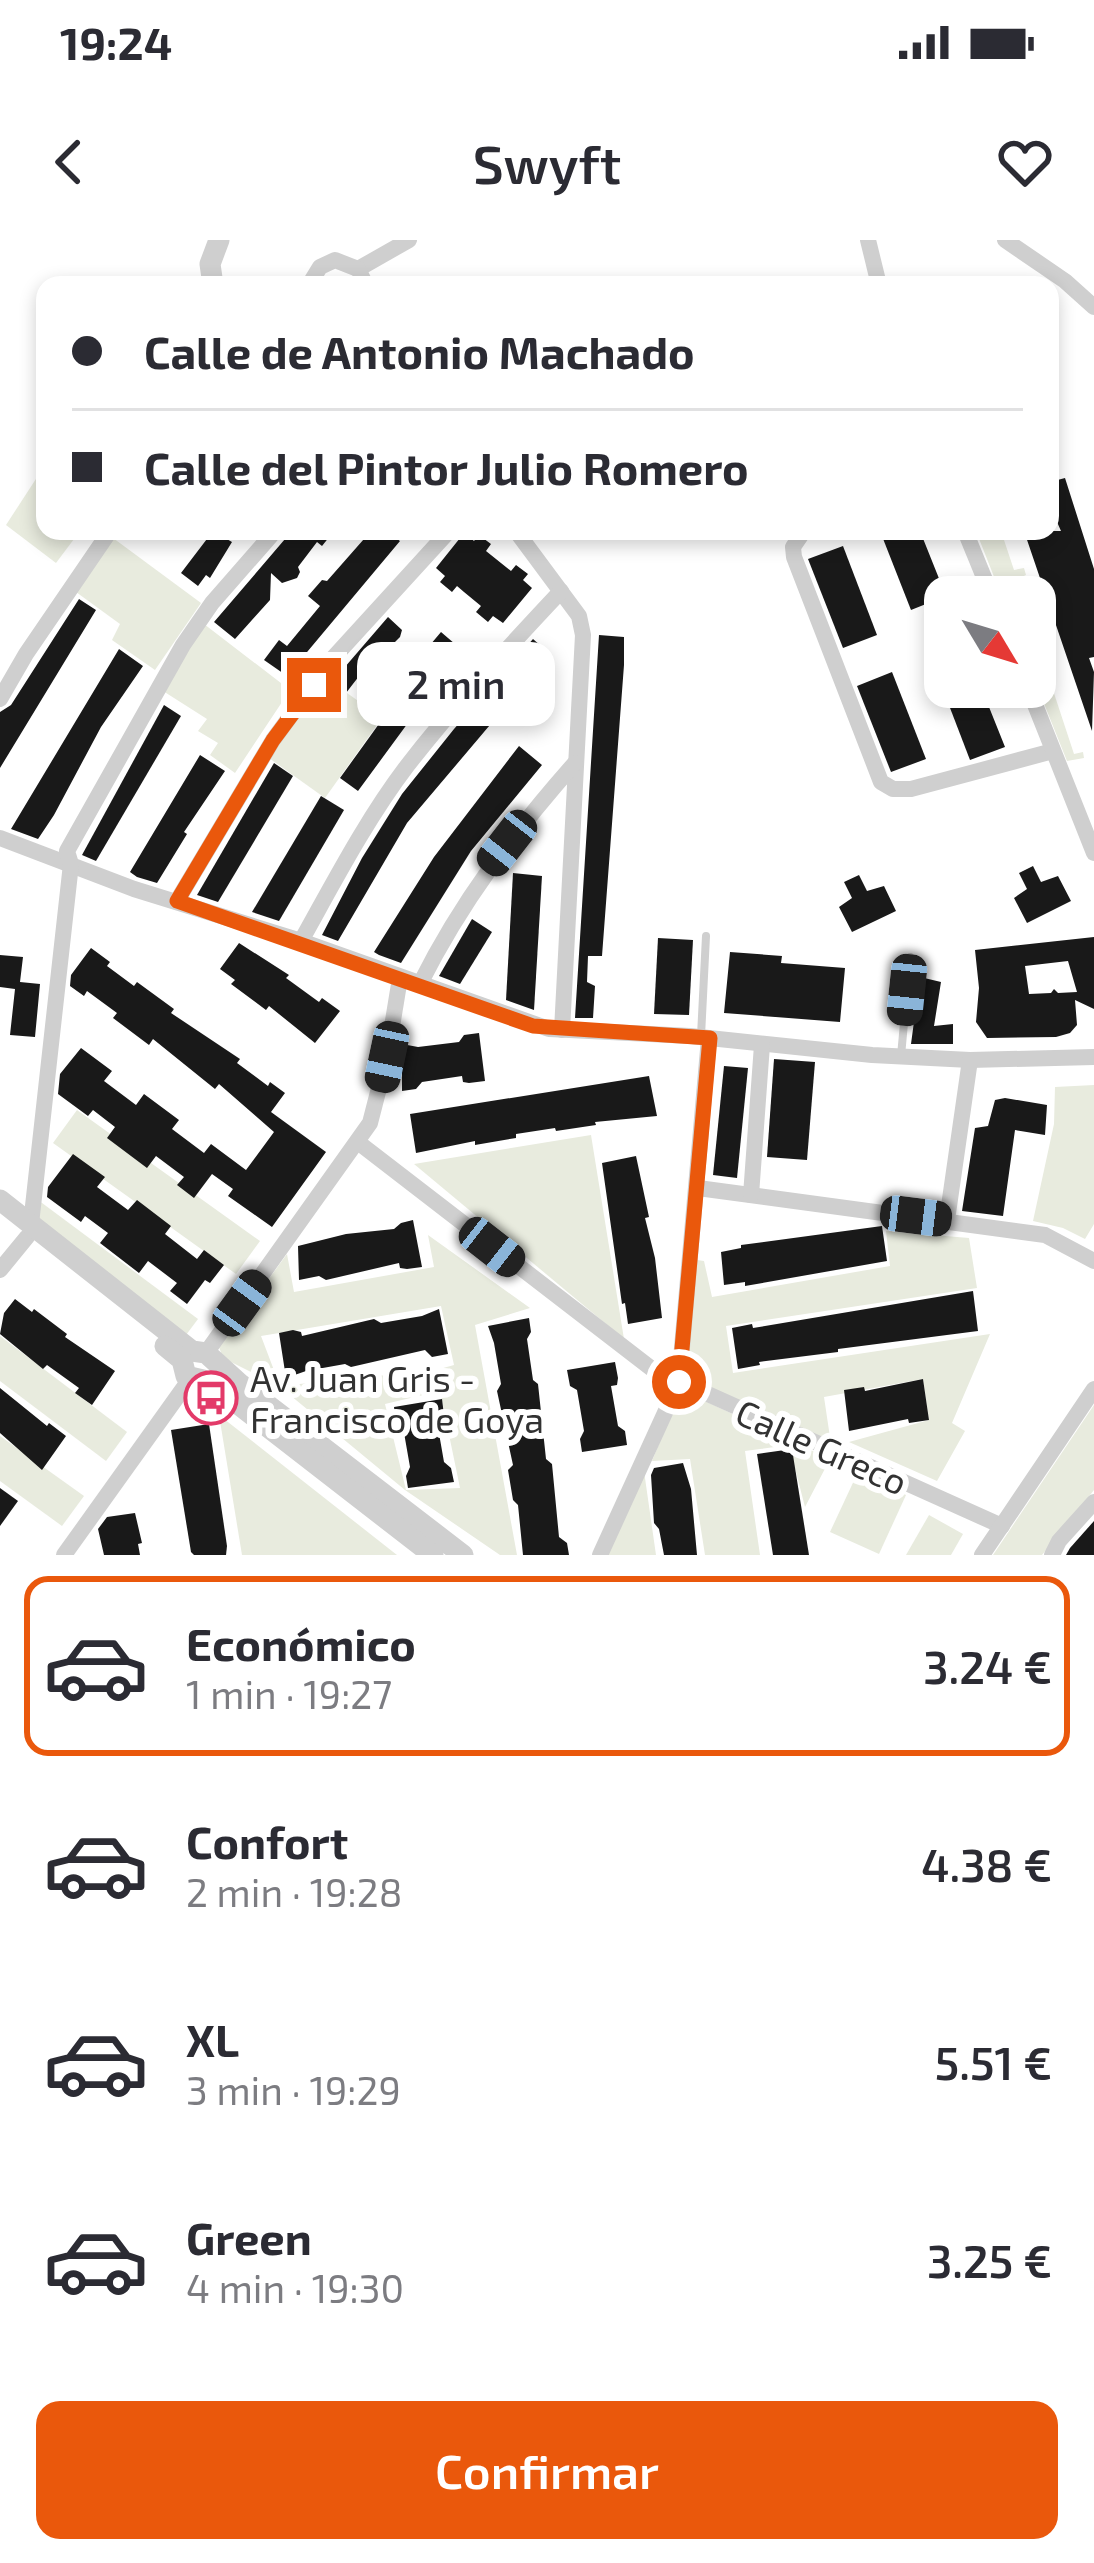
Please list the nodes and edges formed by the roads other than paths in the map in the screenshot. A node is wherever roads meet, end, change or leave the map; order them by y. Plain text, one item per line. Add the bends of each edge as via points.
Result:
1 (219, 240) edge
2 (409, 240) edge
3 (868, 240) edge
4 (1005, 240) edge
5 (1026, 248) edge
6 (211, 276) edge
7 (313, 276) edge
8 (361, 276) edge
9 (363, 276) edge
10 (877, 276) edge
11 (1058, 276) edge
12 (1059, 277) edge
13 (1094, 307) edge
14 (104, 540) edge
15 (267, 540) edge
16 (441, 540) edge
17 (523, 540) edge
18 (798, 540) edge
19 (969, 540) edge
20 (983, 576) edge
21 (561, 591) junction
22 (0, 699) edge
23 (1036, 708) edge
24 (1053, 751) junction
25 (575, 762) junction
26 (0, 838) edge
27 (1094, 853) edge
28 (71, 864) junction
29 (177, 901) junction
30 (706, 936) dead end
31 (301, 941) junction
32 (910, 957) dead end
33 (400, 978) junction
34 (420, 984) junction
35 (562, 1030) junction
36 (705, 1038) junction
37 (762, 1045) junction
38 (901, 1056) junction
39 (1094, 1057) edge
40 (970, 1060) junction
41 (358, 1143) junction
42 (698, 1188) junction
43 (751, 1195) junction
44 (0, 1201) edge
45 (0, 1217) edge
46 (946, 1220) junction
47 (29, 1230) junction
48 (1094, 1261) edge
49 (0, 1270) edge
50 (197, 1364) junction
51 (679, 1382) junction
52 (1094, 1389) edge
53 (1094, 1502) edge
54 (1002, 1526) junction
55 (64, 1555) edge
56 (433, 1555) edge
57 (463, 1555) edge
58 (600, 1555) edge
59 (982, 1555) edge
60 (1052, 1555) edge

1 - 6 street
2 - 9 street
3 - 10 street
4 - 5 street
5 - 11 street
7 - 8 street via 345,261
12 - 13 street
14 - 22 street
15 - 28 street via 183,645 73,838
16 - 29 street via 334,657 273,740
17 - 21 street
18 - 24 street via 794,557 881,782 910,789
19 - 20 street
21 - 25 street via 583,635
21 - 31 street via 405,769
23 - 24 street
24 - 27 street
25 - 34 street via 487,868
25 - 35 street
26 - 28 street
28 - 29 street
28 - 47 street via 48,1125
29 - 31 street
30 - 36 lane
31 - 33 street
32 - 38 lane
33 - 34 street
33 - 41 street via 376,1108
34 - 35 street
35 - 36 street
36 - 37 street
36 - 42 street
37 - 38 street
37 - 43 street
38 - 40 street
39 - 40 street
40 - 46 street
41 - 50 street
41 - 51 street, Calle Greco via 633,1357
42 - 43 street
42 - 51 street
43 - 46 street
44 - 47 street
45 - 47 street
46 - 48 street via 1060,1240
47 - 49 street
47 - 50 street
50 - 55 street
50 - 56 street
50 - 57 street
51 - 54 street, Calle Greco
51 - 58 street
52 - 54 street
53 - 60 street
54 - 59 street

